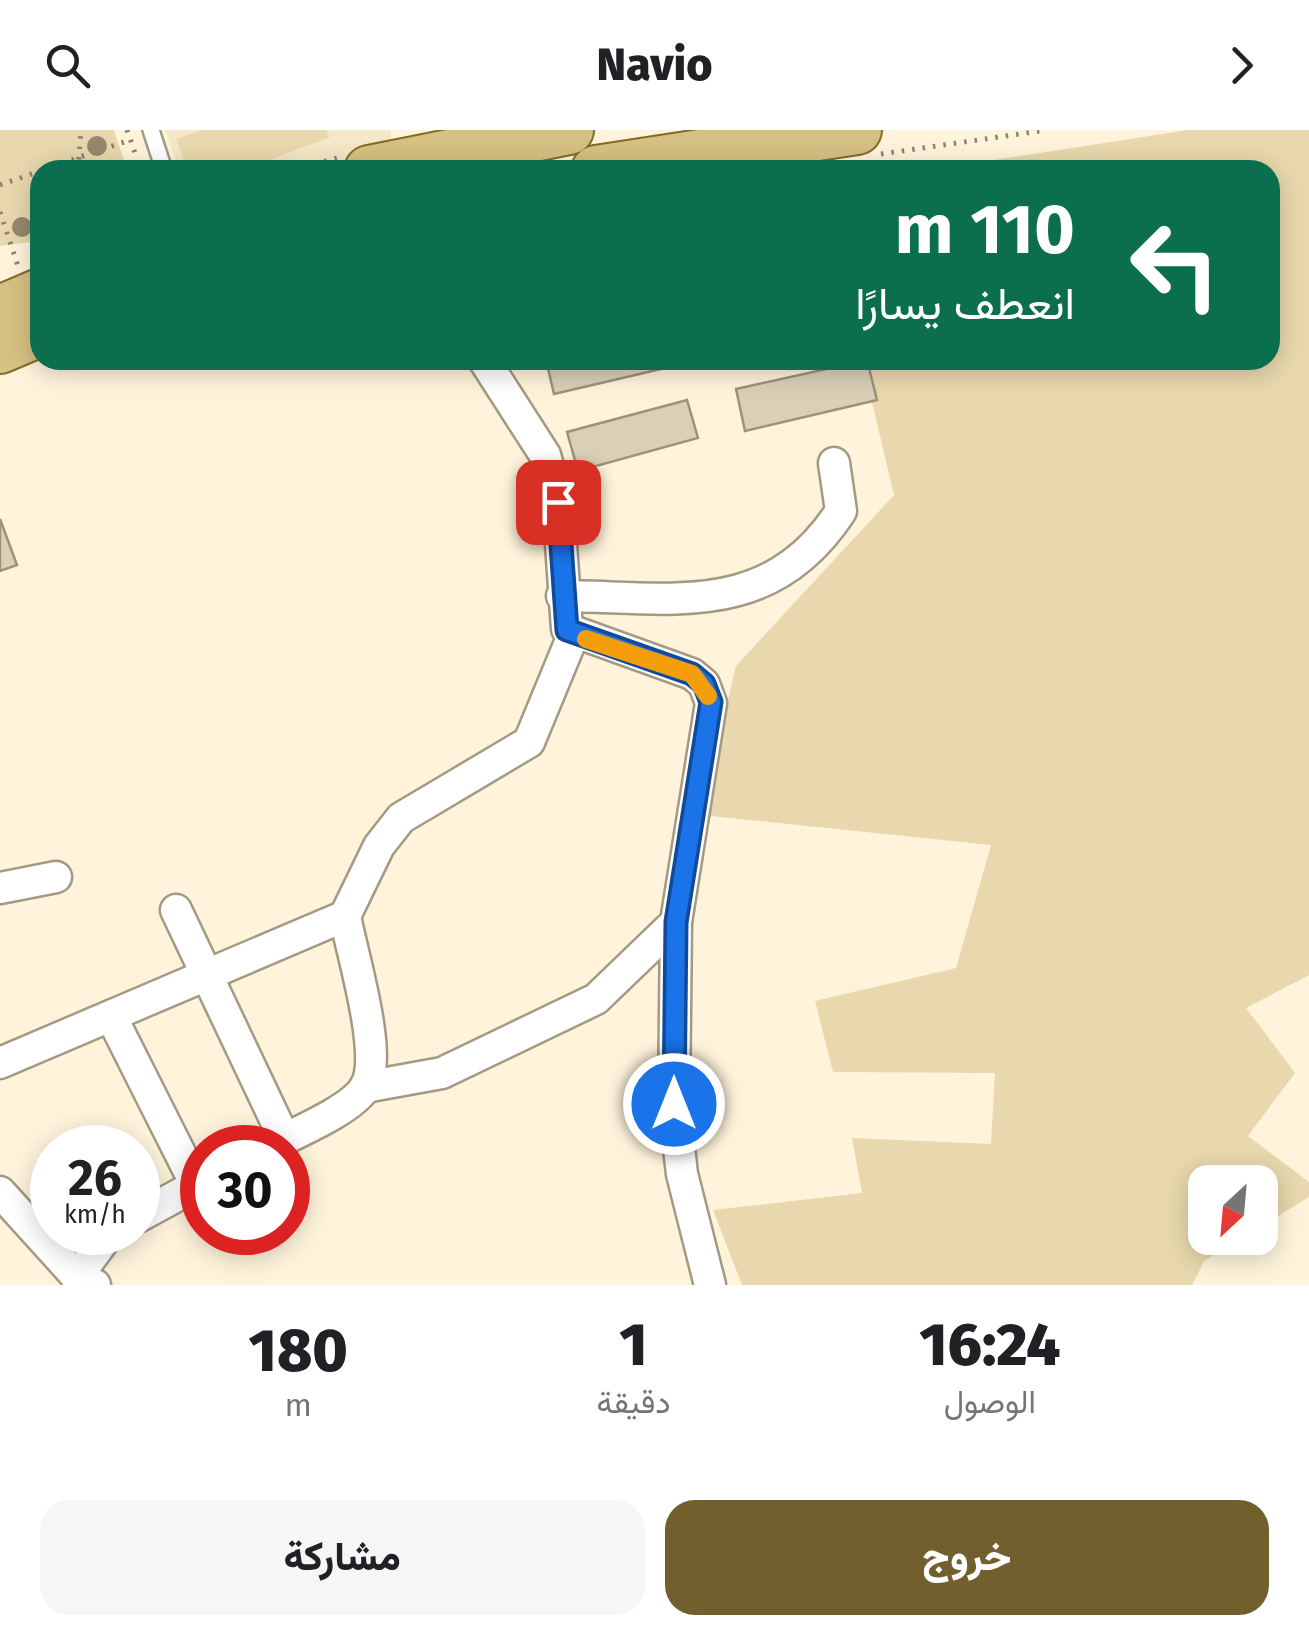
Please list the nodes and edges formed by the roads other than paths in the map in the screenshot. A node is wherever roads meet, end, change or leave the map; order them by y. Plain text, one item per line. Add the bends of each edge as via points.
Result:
1 (151, 130) edge
2 (569, 130) edge
3 (864, 143) edge
4 (402, 157) edge
5 (161, 160) edge
6 (695, 160) edge
7 (30, 336) edge
8 (0, 349) edge
9 (491, 370) edge
10 (834, 463) dead end
11 (562, 596) junction
12 (574, 633) junction
13 (56, 877) dead end
14 (0, 888) edge
15 (176, 910) dead end
16 (345, 916) junction
17 (676, 922) junction
18 (205, 976) junction
19 (110, 1016) junction
20 (0, 1063) edge
21 (365, 1087) junction
22 (267, 1125) edge
23 (309, 1125) edge
24 (180, 1148) edge
25 (0, 1192) edge
26 (98, 1255) edge
27 (84, 1282) edge
28 (710, 1285) edge

1 - 5 lane
2 - 4 main road
3 - 6 main road
7 - 8 main road
9 - 11 street via 546,455 558,502
10 - 11 street via 841,511 792,568 722,597
11 - 12 street via 563,620
12 - 16 street via 529,742 402,818 379,846
12 - 17 street via 692,674 711,702
13 - 14 street
15 - 18 street
16 - 18 street
16 - 21 street via 372,1056
17 - 21 street via 596,999 442,1073
17 - 28 street via 674,1104 682,1174
18 - 19 street
18 - 22 street
19 - 20 street
19 - 24 street
21 - 23 street
25 - 27 street
26 - 27 street

